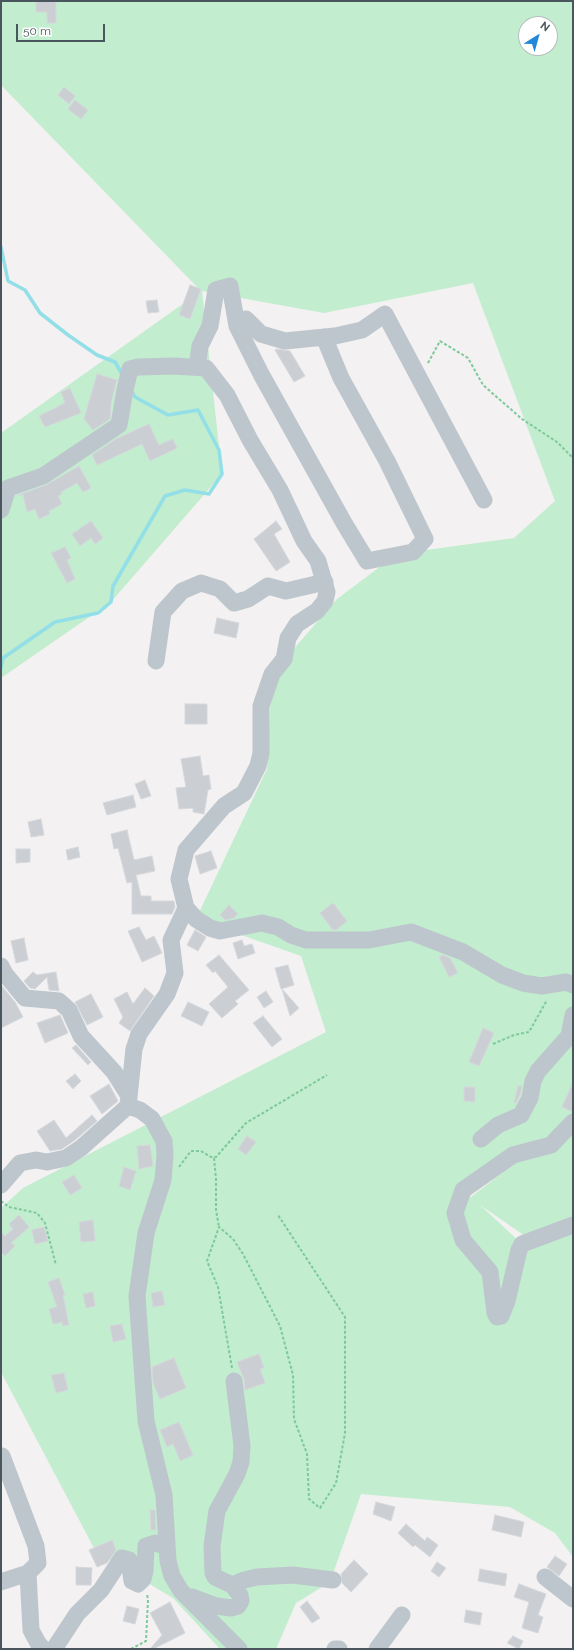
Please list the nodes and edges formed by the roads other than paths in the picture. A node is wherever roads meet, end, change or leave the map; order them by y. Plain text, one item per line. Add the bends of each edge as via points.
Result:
1 (246, 319) dead end
2 (324, 337) junction
3 (197, 367) junction
4 (484, 500) dead end
5 (1, 510) edge
6 (325, 582) junction
7 (156, 661) dead end
8 (186, 908) junction
9 (1, 966) edge
10 (573, 985) edge
11 (573, 1015) edge
12 (129, 1101) junction
13 (573, 1122) edge
14 (481, 1139) dead end
15 (1, 1185) edge
16 (573, 1224) edge
17 (234, 1381) road end
18 (2, 1456) dead end
19 (166, 1546) junction
20 (28, 1573) junction
21 (545, 1577) dead end
22 (333, 1580) dead end
23 (1, 1582) edge
24 (232, 1585) junction
25 (181, 1591) junction
26 (573, 1599) edge
27 (402, 1615) dead end
28 (43, 1649) edge
29 (54, 1649) edge
30 (239, 1649) edge
31 (336, 1649) edge
32 (339, 1649) edge
33 (376, 1649) edge

1 - 2 street via 261,334 285,341
2 - 3 street via 341,378 387,460 425,539 413,552 367,561 257,367 237,326 230,286 216,290 210,326 200,346
2 - 4 street via 362,330 386,314
3 - 5 street via 130,369 119,425 44,476 8,488
3 - 6 street via 206,368 227,395 280,490 304,541 318,561
6 - 7 street via 286,591 268,586 248,599 234,603 220,589 201,583 182,591 163,612
6 - 8 street via 327,592 324,601 317,611 297,624 288,638 284,659 272,674 264,694 261,706 261,752 258,766 244,793 224,806 186,850 179,878
8 - 10 street via 196,919 220,931 262,923 278,927 306,940 369,940 411,932 463,952 502,975 523,983 542,986 566,982
8 - 12 street via 171,940 175,973 167,994 139,1034 134,1049
9 - 12 street via 25,998 59,1001 69,1010 81,1036 114,1072
11 - 14 street via 569,1036 538,1071 530,1098 521,1115 498,1125
12 - 15 street via 82,1148 66,1158 48,1162 36,1160 20,1163
12 - 19 street via 152,1119 164,1141 162,1180 146,1233 137,1296 146,1421 164,1495
13 - 16 street via 551,1145 513,1155 463,1190 455,1213 463,1240 490,1272 497,1317 501,1316 507,1301 522,1244
17 - 24 street via 242,1446 241,1462 237,1474 219,1504 212,1546 215,1577
18 - 20 street via 36,1546 38,1563
19 - 25 street via 172,1576
19 - 29 street via 155,1543 146,1546 143,1579 138,1584 132,1581 129,1560 122,1558 101,1590 77,1614
20 - 23 street
20 - 28 street via 31,1630
21 - 26 street
22 - 24 street via 293,1576 257,1577
24 - 25 street via 240,1595 241,1601 238,1606 231,1608 201,1602
25 - 30 street
27 - 33 street
31 - 32 street

